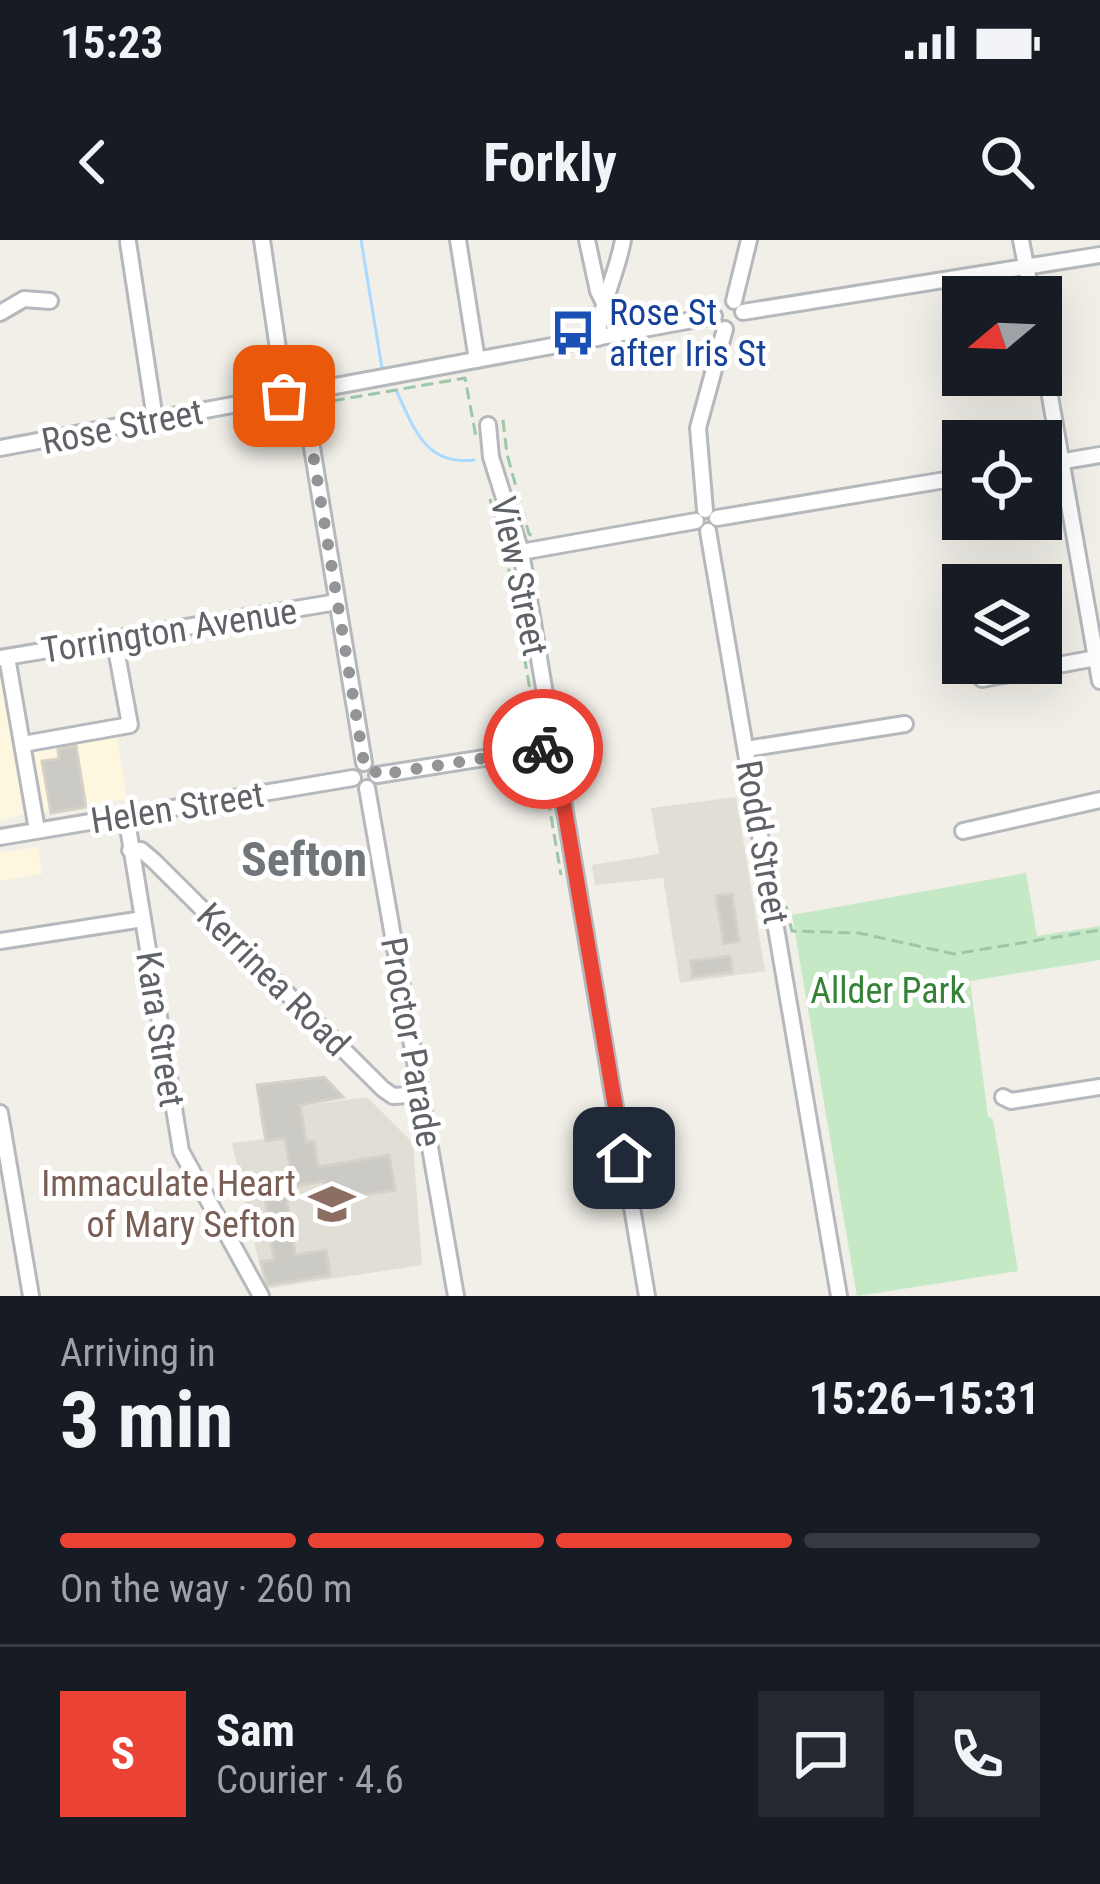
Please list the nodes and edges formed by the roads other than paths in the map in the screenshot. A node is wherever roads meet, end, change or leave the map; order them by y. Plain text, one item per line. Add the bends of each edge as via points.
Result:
1 (262, 240) edge
2 (458, 240) edge
3 (587, 240) edge
4 (623, 240) edge
5 (749, 240) edge
6 (1021, 240) edge
7 (128, 242) edge
8 (1100, 255) edge
9 (1027, 267) junction
10 (1028, 276) edge
11 (50, 301) dead end
12 (603, 302) junction
13 (739, 306) junction
14 (0, 313) edge
15 (714, 316) junction
16 (725, 329) junction
17 (619, 334) junction
18 (598, 338) junction
19 (478, 360) junction
20 (284, 396) junction
21 (1051, 396) edge
22 (308, 399) junction
23 (155, 419) junction
24 (495, 423) road end
25 (0, 448) edge
26 (1100, 454) edge
27 (1063, 461) junction
28 (942, 481) edge
29 (706, 520) junction
30 (521, 552) junction
31 (337, 602) junction
32 (1095, 626) edge
33 (114, 638) junction
34 (4, 658) edge
35 (1096, 658) junction
36 (1062, 664) edge
37 (1100, 681) edge
38 (904, 724) dead end
39 (23, 744) junction
40 (547, 748) junction
41 (746, 749) junction
42 (364, 763) junction
43 (377, 775) junction
44 (353, 778) junction
45 (367, 788) junction
46 (1100, 800) edge
47 (126, 815) junction
48 (37, 830) junction
49 (963, 831) dead end
50 (0, 837) edge
51 (130, 850) junction
52 (143, 919) junction
53 (0, 941) edge
54 (1100, 1087) edge
55 (422, 1094) junction
56 (1003, 1097) dead end
57 (0, 1114) edge
58 (31, 1296) edge
59 (261, 1296) edge
60 (456, 1296) edge
61 (647, 1296) edge
62 (839, 1296) edge

1 - 20 street
2 - 19 street
3 - 12 street
4 - 12 street
5 - 13 street
6 - 9 street
7 - 23 street
8 - 9 street
9 - 10 street
9 - 13 street
11 - 14 street via 24,299
12 - 17 street
12 - 18 street
13 - 15 street via 721,302
13 - 16 street via 739,326
15 - 16 street
15 - 17 street, Rose Street
16 - 29 street, Rodd Street via 698,428
17 - 18 street, Rose Street
18 - 19 street, Rose Street
19 - 22 street, Rose Street
20 - 22 street, Rose Street
20 - 23 street, Rose Street
21 - 27 street
22 - 31 street
23 - 25 street, Rose Street
24 - 30 street, View Street via 491,457
26 - 27 street
27 - 32 street
28 - 29 street
29 - 30 street
29 - 41 street, Rodd Street
30 - 40 street, View Street
31 - 33 street, Torrington Avenue
31 - 42 street
32 - 35 street
33 - 34 street, Torrington Avenue
33 - 39 street via 130,724
34 - 39 street
35 - 36 street
35 - 37 street
38 - 41 street
39 - 48 street
40 - 43 street
40 - 61 street, View Street
41 - 62 street, Rodd Street
42 - 43 street
42 - 44 street
43 - 45 street
44 - 45 street
44 - 47 street, Helen Street
45 - 55 street, Proctor Parade
46 - 49 street
47 - 48 street, Helen Street
47 - 51 street, Kara Street
48 - 50 street, Helen Street
51 - 52 street, Kara Street
51 - 55 street, Kerrinea Road via 169,875 382,1089
52 - 53 street
52 - 59 street, Kara Street via 181,1150
54 - 56 street
55 - 60 street, Proctor Parade
57 - 58 street

